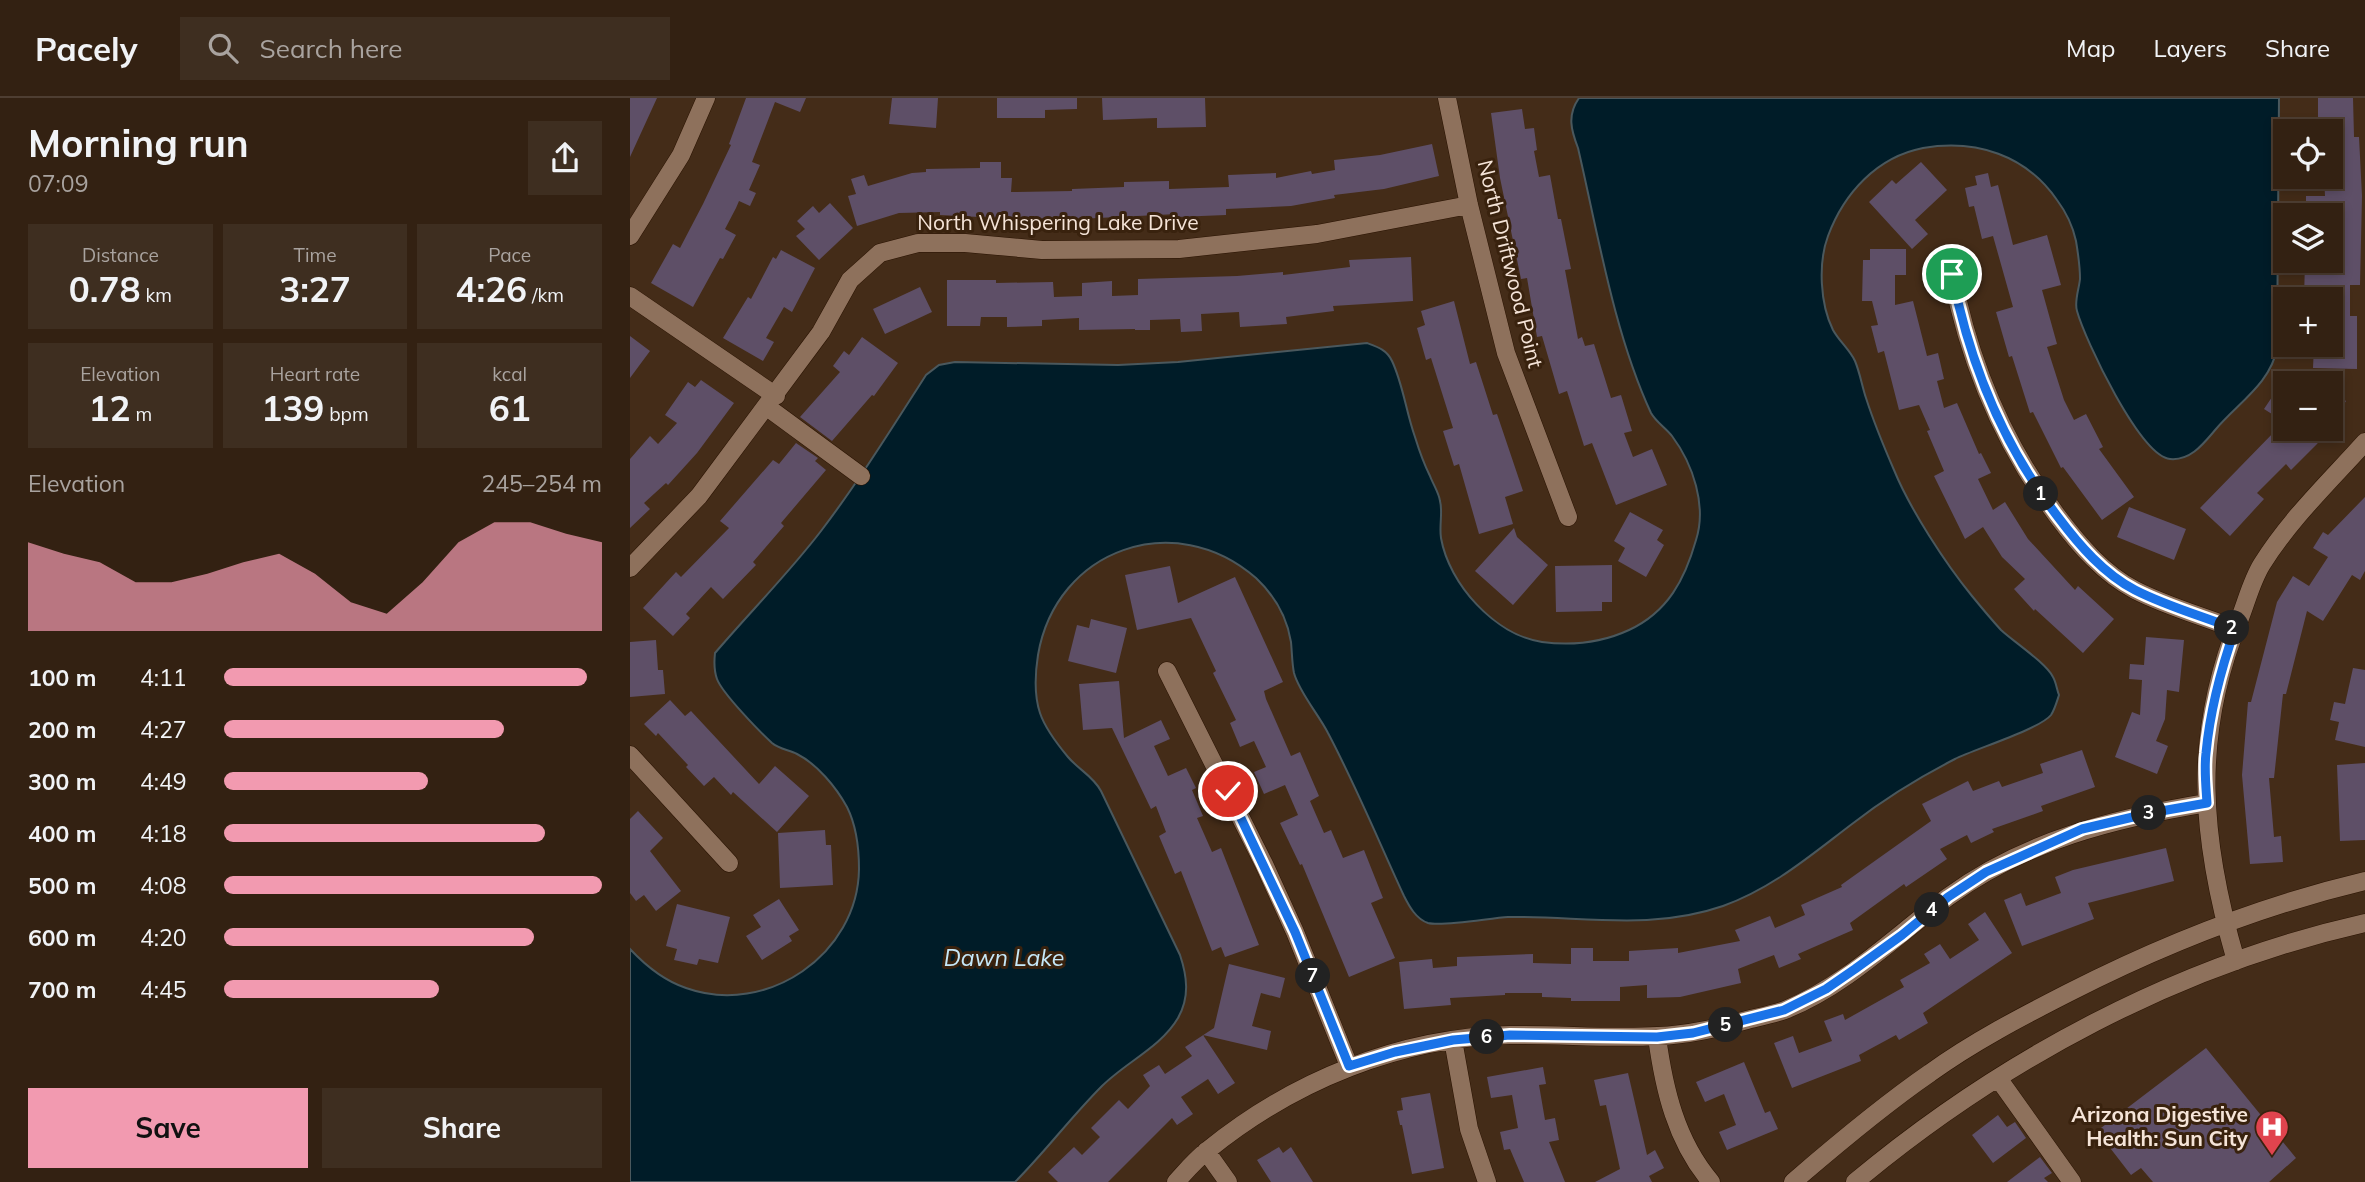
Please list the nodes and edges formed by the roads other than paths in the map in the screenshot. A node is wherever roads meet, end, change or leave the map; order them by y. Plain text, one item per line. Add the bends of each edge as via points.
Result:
1 (706, 98) edge
2 (1447, 98) edge
3 (1469, 205) junction
4 (630, 236) edge
5 (1952, 274) dead end
6 (630, 296) edge
7 (771, 401) junction
8 (2365, 442) edge
9 (862, 476) dead end
10 (1568, 517) dead end
11 (630, 568) edge
12 (2235, 629) junction
13 (1167, 671) dead end
14 (630, 755) edge
15 (2207, 803) junction
16 (729, 863) dead end
17 (2365, 881) edge
18 (2225, 922) junction
19 (2365, 923) edge
20 (2236, 961) junction
21 (1657, 1037) junction
22 (1453, 1040) junction
23 (1349, 1066) junction
24 (1998, 1078) junction
25 (1206, 1151) junction
26 (1176, 1182) edge
27 (1228, 1182) edge
28 (1488, 1182) edge
29 (1711, 1182) edge
30 (1793, 1182) edge
31 (1855, 1182) edge
32 (2073, 1182) edge

1 - 4 street via 681,155
2 - 3 street, North Driftwood Point
3 - 7 street, North Whispering Lake Drive via 1317,234 1178,249 1042,250 918,243 880,253 850,280 821,332
3 - 10 street, North Driftwood Point via 1506,353
5 - 12 street via 1973,355 2012,448 2076,541 2110,574 2135,590
6 - 7 street
7 - 9 street
7 - 11 street, North Whispering Lake Drive via 699,496
8 - 12 street via 2296,518 2261,566
12 - 15 street via 2222,668 2205,755
13 - 23 street via 1264,864
14 - 16 street
15 - 18 street via 2211,853
15 - 21 street via 2113,821 2049,842 1986,872 1826,989 1784,1010 1693,1033
17 - 18 street
18 - 20 street
18 - 30 street via 2110,971 1984,1039 1906,1090
19 - 20 street
20 - 24 street via 2086,1027
21 - 22 street via 1510,1035
21 - 29 street via 1671,1111
22 - 23 street
22 - 28 street via 1469,1129
23 - 25 street via 1284,1098
24 - 31 street via 1917,1131
24 - 32 street
25 - 26 street
25 - 27 street

